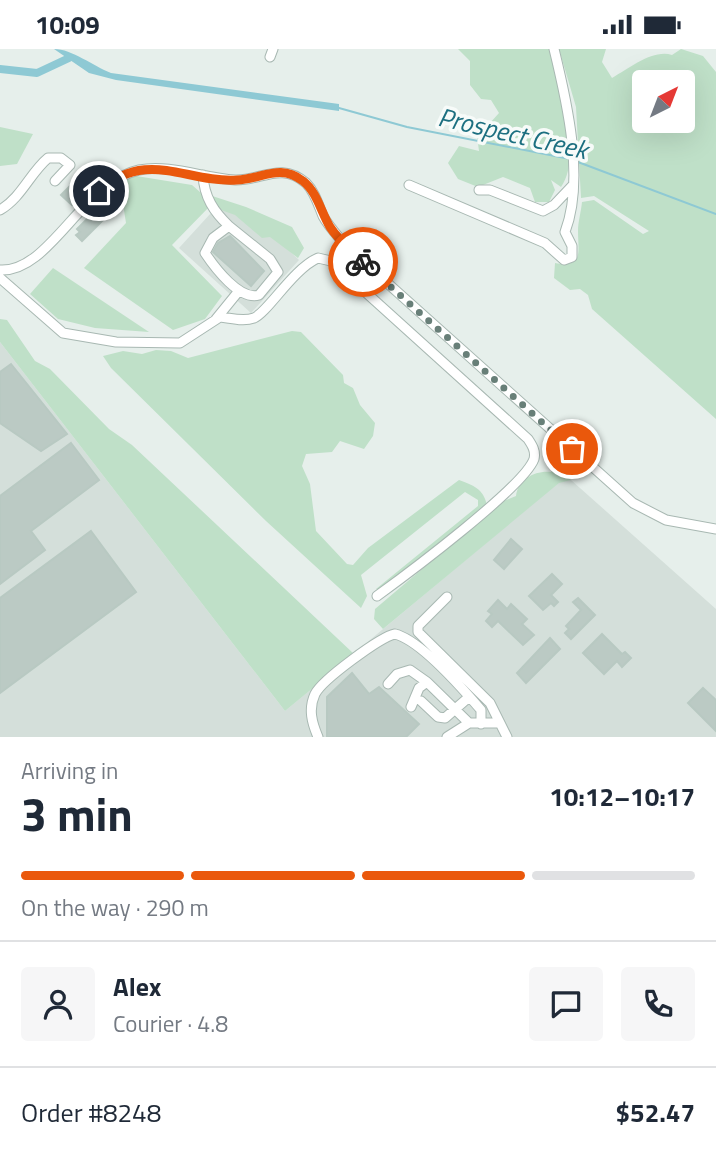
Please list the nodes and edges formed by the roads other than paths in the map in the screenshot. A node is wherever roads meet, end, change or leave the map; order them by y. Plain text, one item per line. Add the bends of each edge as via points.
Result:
1 (554, 49) edge
2 (203, 175) junction
3 (55, 181) dead end
4 (409, 185) dead end
5 (573, 185) junction
6 (479, 190) dead end
7 (0, 210) edge
8 (229, 226) junction
9 (0, 270) edge
10 (0, 278) edge
11 (237, 292) junction
12 (215, 320) junction
13 (716, 529) edge
14 (377, 596) dead end
15 (447, 597) dead end
16 (427, 682) junction
17 (388, 684) dead end
18 (469, 697) junction
19 (421, 701) dead end
20 (411, 706) dead end
21 (456, 710) junction
22 (469, 723) junction
23 (499, 723) junction
24 (481, 724) junction
25 (318, 737) edge
26 (447, 737) edge
27 (507, 737) edge

1 - 5 street via 572,131
2 - 8 street via 213,208
2 - 9 street via 138,170 110,181 36,258 19,268
2 - 13 street via 238,180 278,171 305,183 346,246 633,503 666,520
3 - 7 street via 70,165 61,158 48,158
4 - 5 street via 545,243 564,260 572,257 565,232 574,204
5 - 6 street via 543,211
8 - 11 street via 213,238 205,253
8 - 11 street via 270,259 278,272 259,296
10 - 12 street via 63,333 116,342 180,343
11 - 12 street
12 - 14 street via 256,317 306,263 318,258 331,261 528,439 534,457 507,490
15 - 23 street via 418,626 418,632 490,703
16 - 17 street via 410,670 397,674
16 - 20 street
16 - 21 street
18 - 21 street
18 - 24 street via 481,710
18 - 25 street via 410,641 387,635 317,690 311,712
19 - 21 street via 438,717
21 - 22 street
22 - 24 street
22 - 26 street
23 - 24 street
23 - 27 street

